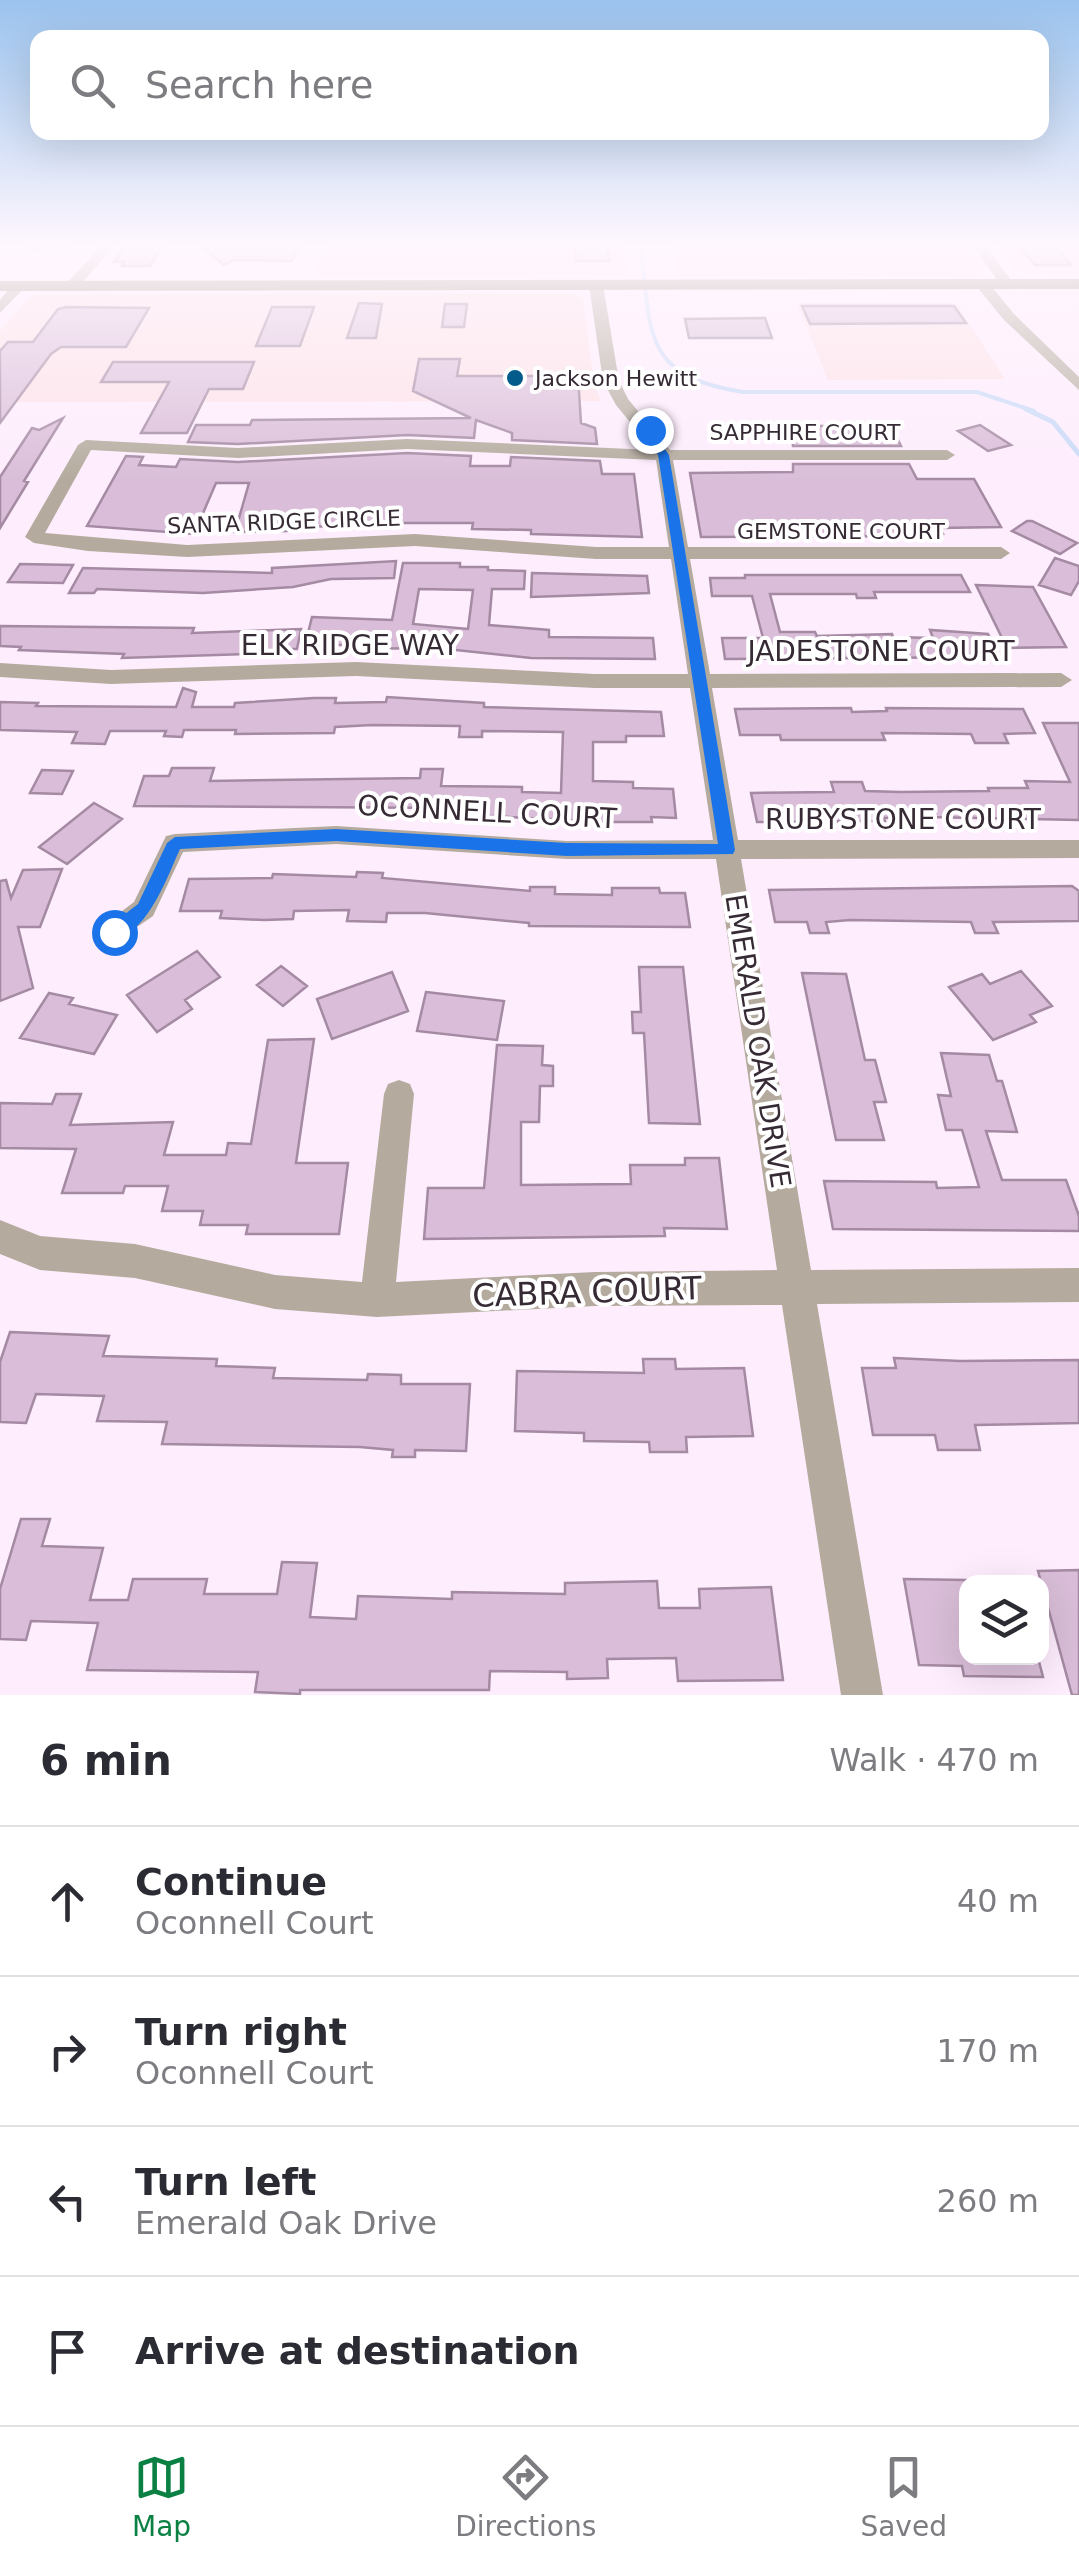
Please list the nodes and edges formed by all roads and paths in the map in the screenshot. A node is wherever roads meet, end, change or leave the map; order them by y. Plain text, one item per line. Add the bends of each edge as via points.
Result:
1 (610, 323) edge
2 (1015, 323) edge
3 (1079, 385) edge
4 (947, 454) dead end
5 (664, 455) junction
6 (1001, 553) dead end
7 (680, 554) junction
8 (0, 670) edge
9 (1061, 680) dead end
10 (700, 681) junction
11 (1079, 849) edge
12 (727, 850) junction
13 (114, 932) dead end
14 (399, 1094) dead end
15 (0, 1237) edge
16 (1079, 1285) edge
17 (797, 1287) junction
18 (377, 1300) junction
19 (862, 1695) edge

1 - 5 street, EMERALD OAK DRIVE via 612,384
2 - 3 street
4 - 5 street, SAPPHIRE COURT
5 - 7 street, EMERALD OAK DRIVE
5 - 7 street, SANTA RIDGE CIRCLE via 443,444 238,454 86,445 34,537 146,550 416,540
6 - 7 street, GEMSTONE COURT
7 - 10 street, EMERALD OAK DRIVE
8 - 10 street, ELK RIDGE WAY via 144,677 416,670 562,681
9 - 10 street, JADESTONE COURT
10 - 12 street, EMERALD OAK DRIVE
11 - 12 street, RUBYSTONE COURT
12 - 13 street, OCONNELL COURT via 567,850 336,835 175,843 144,909
12 - 17 street, EMERALD OAK DRIVE
14 - 18 street
15 - 18 street, CABRA COURT via 40,1253 135,1262 275,1292
16 - 17 street, CABRA COURT
17 - 18 street, CABRA COURT
17 - 19 street, EMERALD OAK DRIVE

